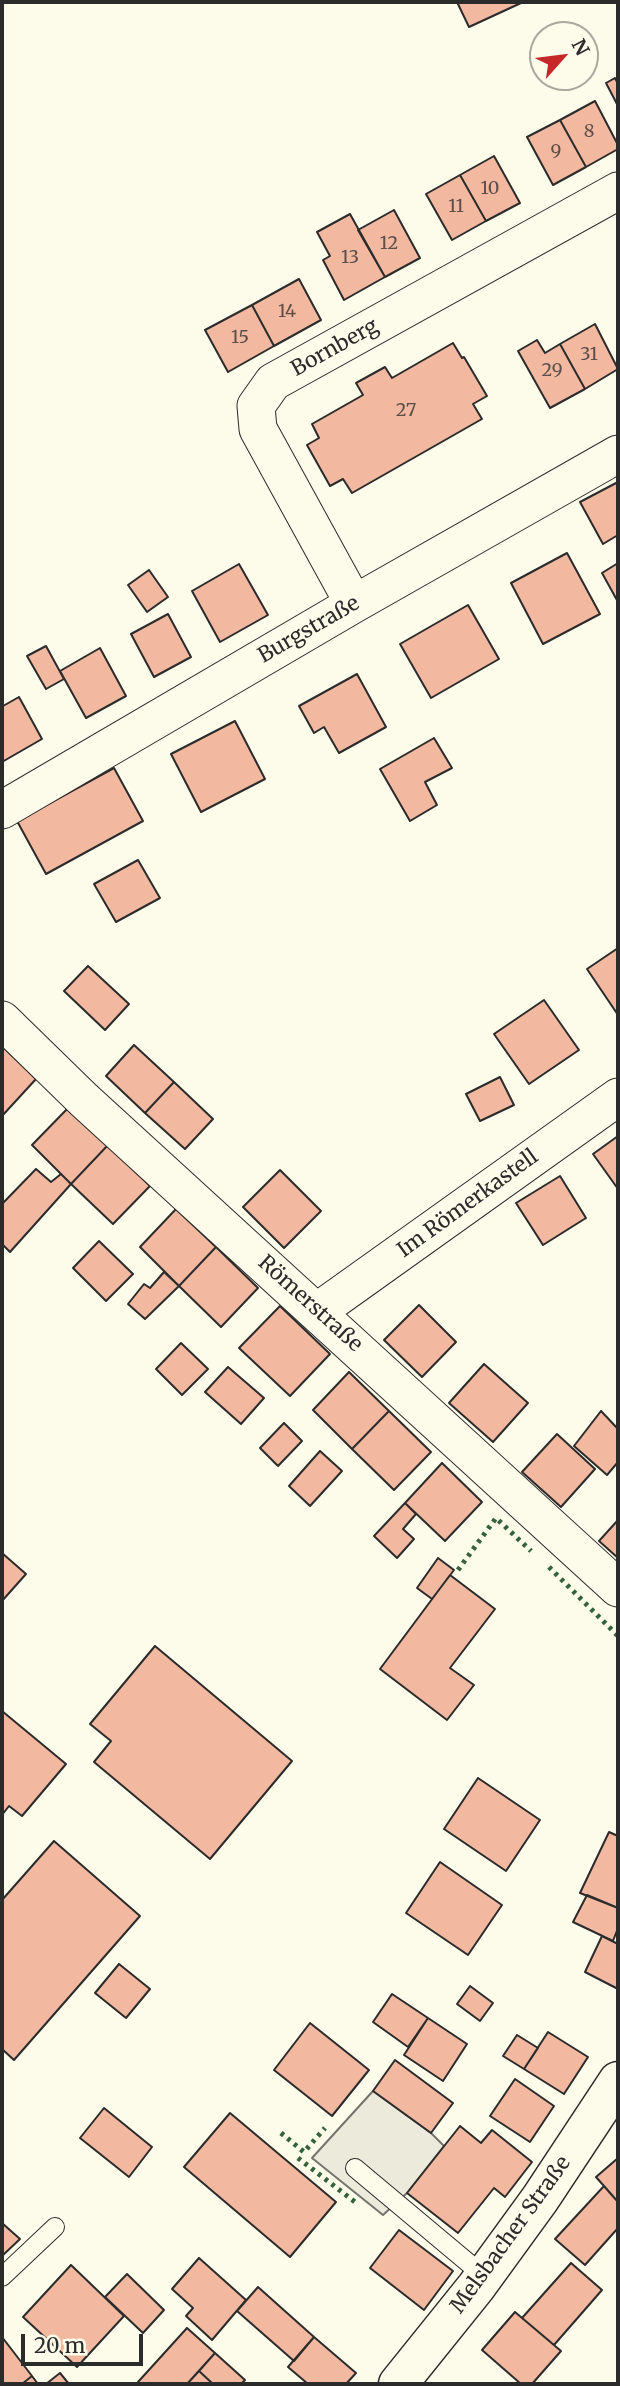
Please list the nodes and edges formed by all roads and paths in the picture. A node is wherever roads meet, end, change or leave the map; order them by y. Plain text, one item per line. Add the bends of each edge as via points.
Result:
1 (618, 191) edge
2 (618, 454) edge
3 (354, 604) junction
4 (2, 810) edge
5 (2, 1020) edge
6 (618, 1097) edge
7 (318, 1311) junction
8 (618, 1588) edge
9 (618, 2081) edge
10 (355, 2168) dead end
11 (55, 2227) dead end
12 (484, 2276) junction
13 (2, 2277) edge
14 (398, 2384) edge

1 - 3 street, Bornberg via 273,383 256,406 258,429
2 - 3 street, Burgstraße
3 - 4 street, Burgstraße
5 - 7 street, Römerstraße
6 - 7 street, Im Römerkastell
7 - 8 street, Römerstraße
9 - 12 street, Melsbacher Straße
10 - 12 lane
11 - 13 lane
12 - 14 street, Melsbacher Straße

